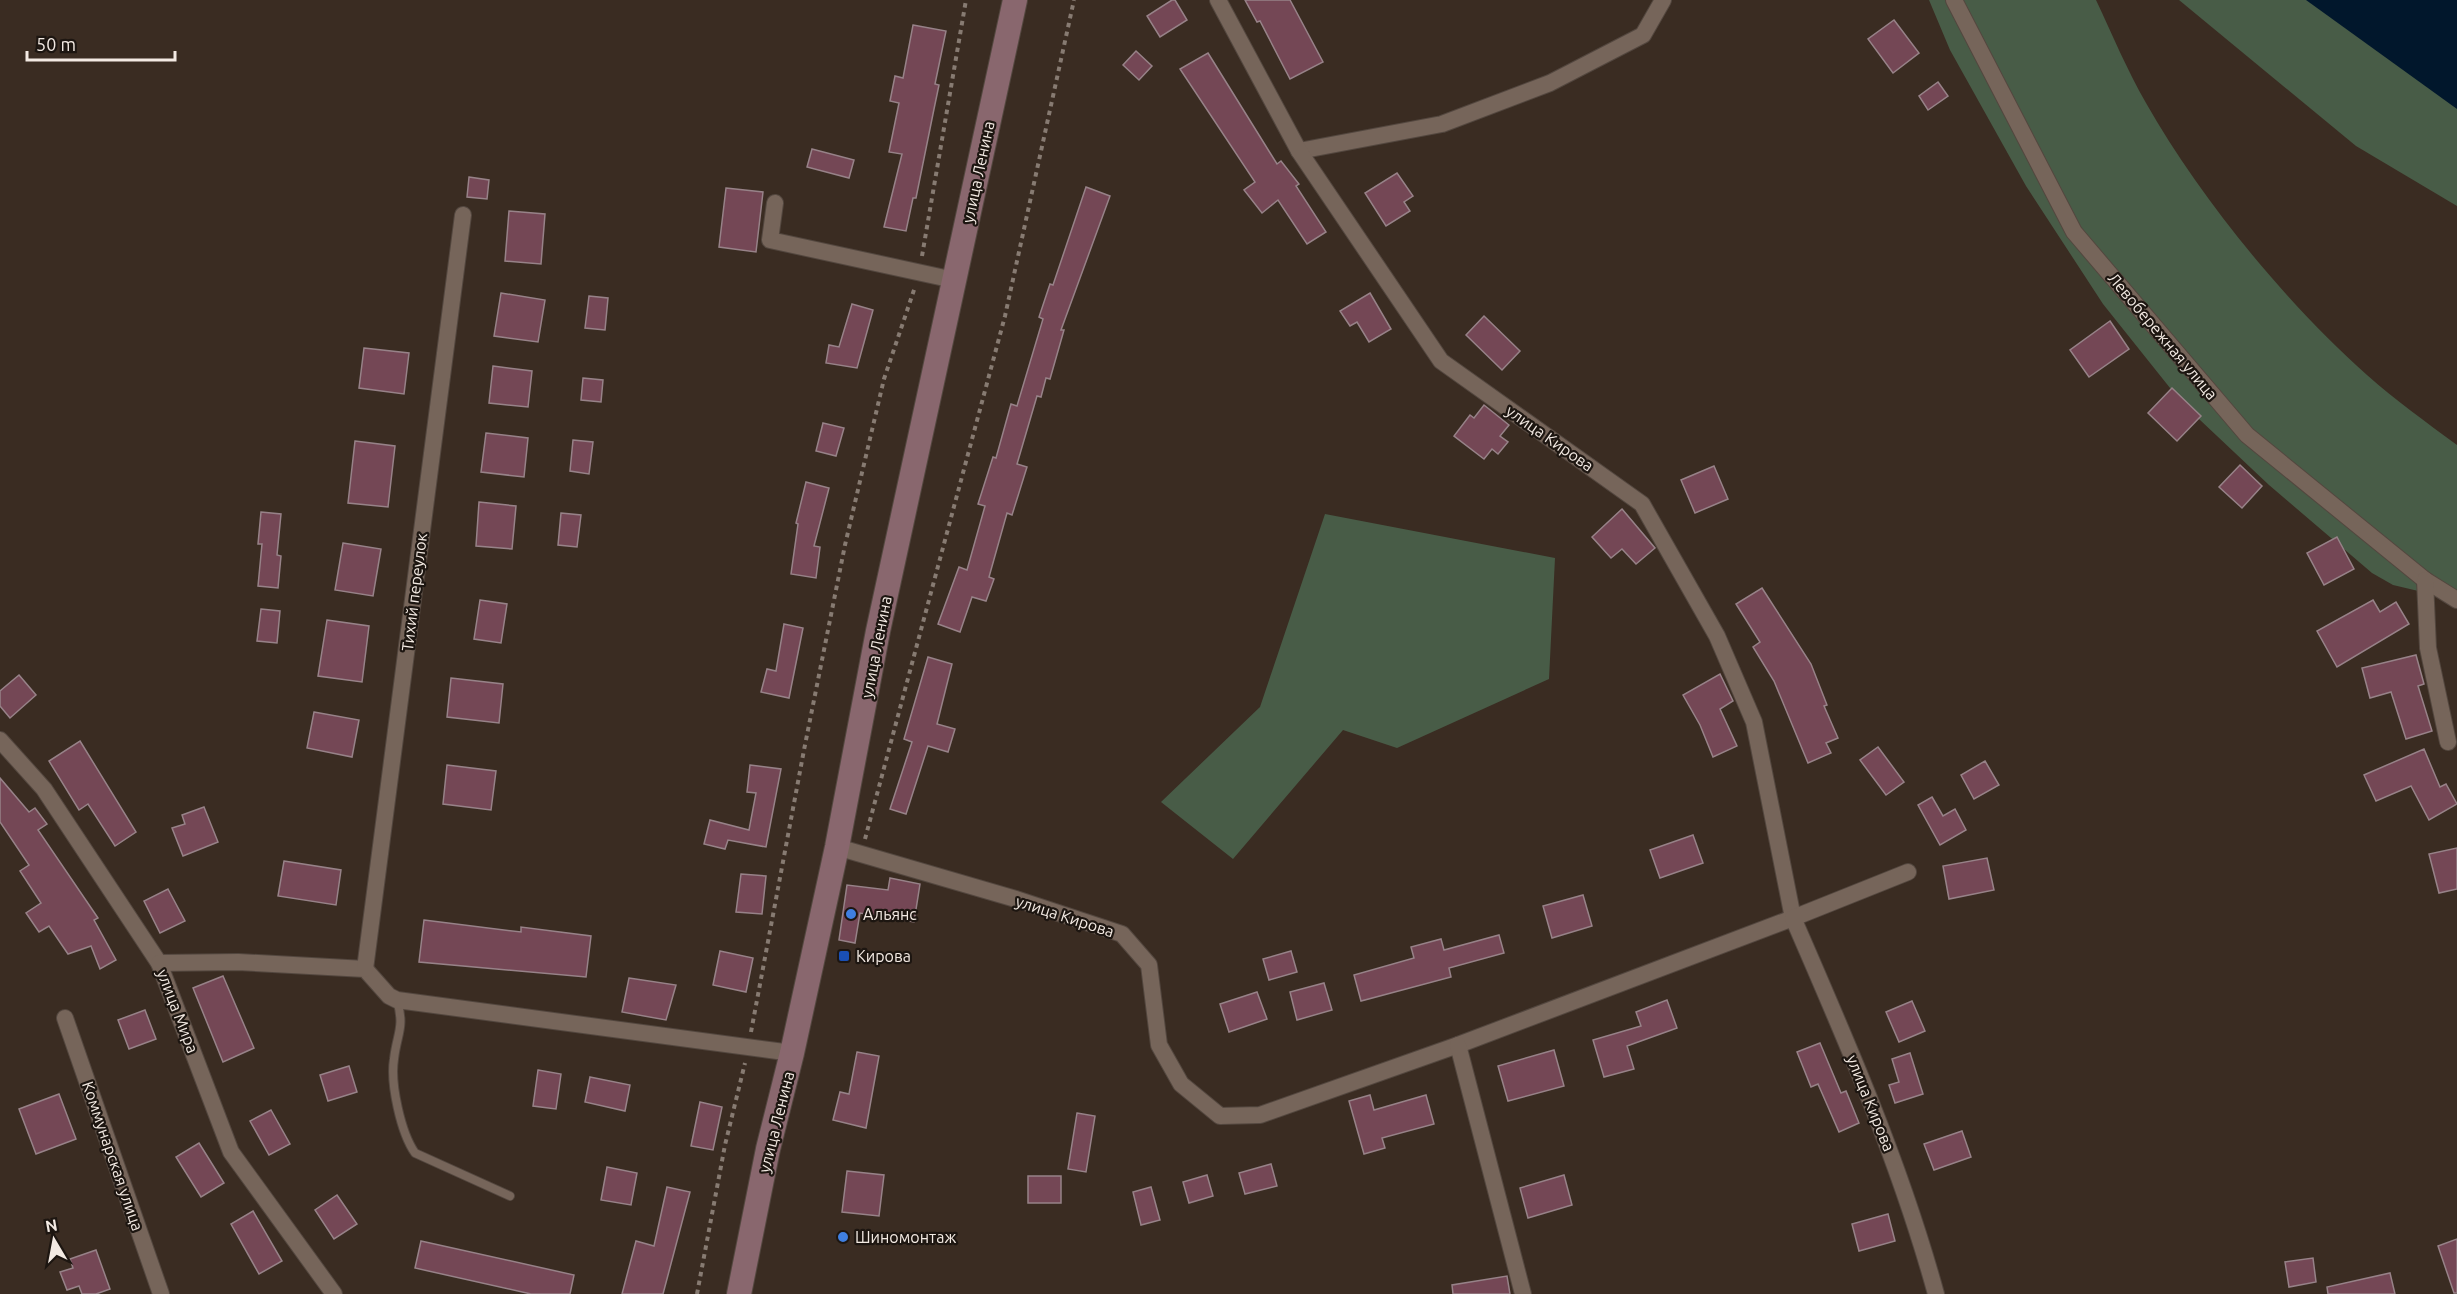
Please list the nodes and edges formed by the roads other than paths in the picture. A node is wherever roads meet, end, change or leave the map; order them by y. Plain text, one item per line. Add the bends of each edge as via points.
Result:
1 (1015, 0) edge
2 (1218, 0) edge
3 (1663, 0) edge
4 (1954, 0) edge
5 (1299, 151) junction
6 (775, 203) dead end
7 (464, 214) dead end
8 (954, 280) junction
9 (2425, 580) junction
10 (2457, 600) edge
11 (0, 740) edge
12 (2448, 742) dead end
13 (837, 847) junction
14 (1908, 872) dead end
15 (1793, 918) junction
16 (159, 963) junction
17 (365, 969) junction
18 (397, 1000) junction
19 (65, 1018) dead end
20 (1458, 1045) junction
21 (792, 1053) junction
22 (510, 1196) dead end
23 (161, 1294) edge
24 (334, 1294) edge
25 (740, 1294) edge
26 (1523, 1294) edge
27 (1936, 1294) edge

1 - 8 main road, улица Ленина
2 - 5 street, улица Кирова
3 - 5 street via 1643,35 1550,83 1442,124
4 - 9 street, Левобережная улица via 2074,232 2247,435
5 - 15 street, улица Кирова via 1441,361 1642,504 1717,636 1754,722
6 - 8 street via 770,240
7 - 17 street, Тихий переулок
8 - 13 main road, улица Ленина via 878,632
9 - 10 street, Левобережная улица
9 - 12 street via 2428,648
11 - 16 street, улица Мира via 44,789
13 - 20 street, улица Кирова via 1122,934 1149,965 1159,1045 1181,1084 1220,1116 1260,1115
13 - 21 main road, улица Ленина
14 - 15 street, улица Кирова
15 - 20 street, улица Кирова
15 - 27 street, улица Кирова via 1867,1090 1914,1215
16 - 17 street via 238,962
16 - 24 street, улица Мира via 231,1152
17 - 18 street
18 - 21 street
18 - 22 lane via 403,1020 393,1060 394,1087 407,1141 416,1153
19 - 23 street, Коммунарская улица
20 - 26 street
21 - 25 main road, улица Ленина via 768,1149

